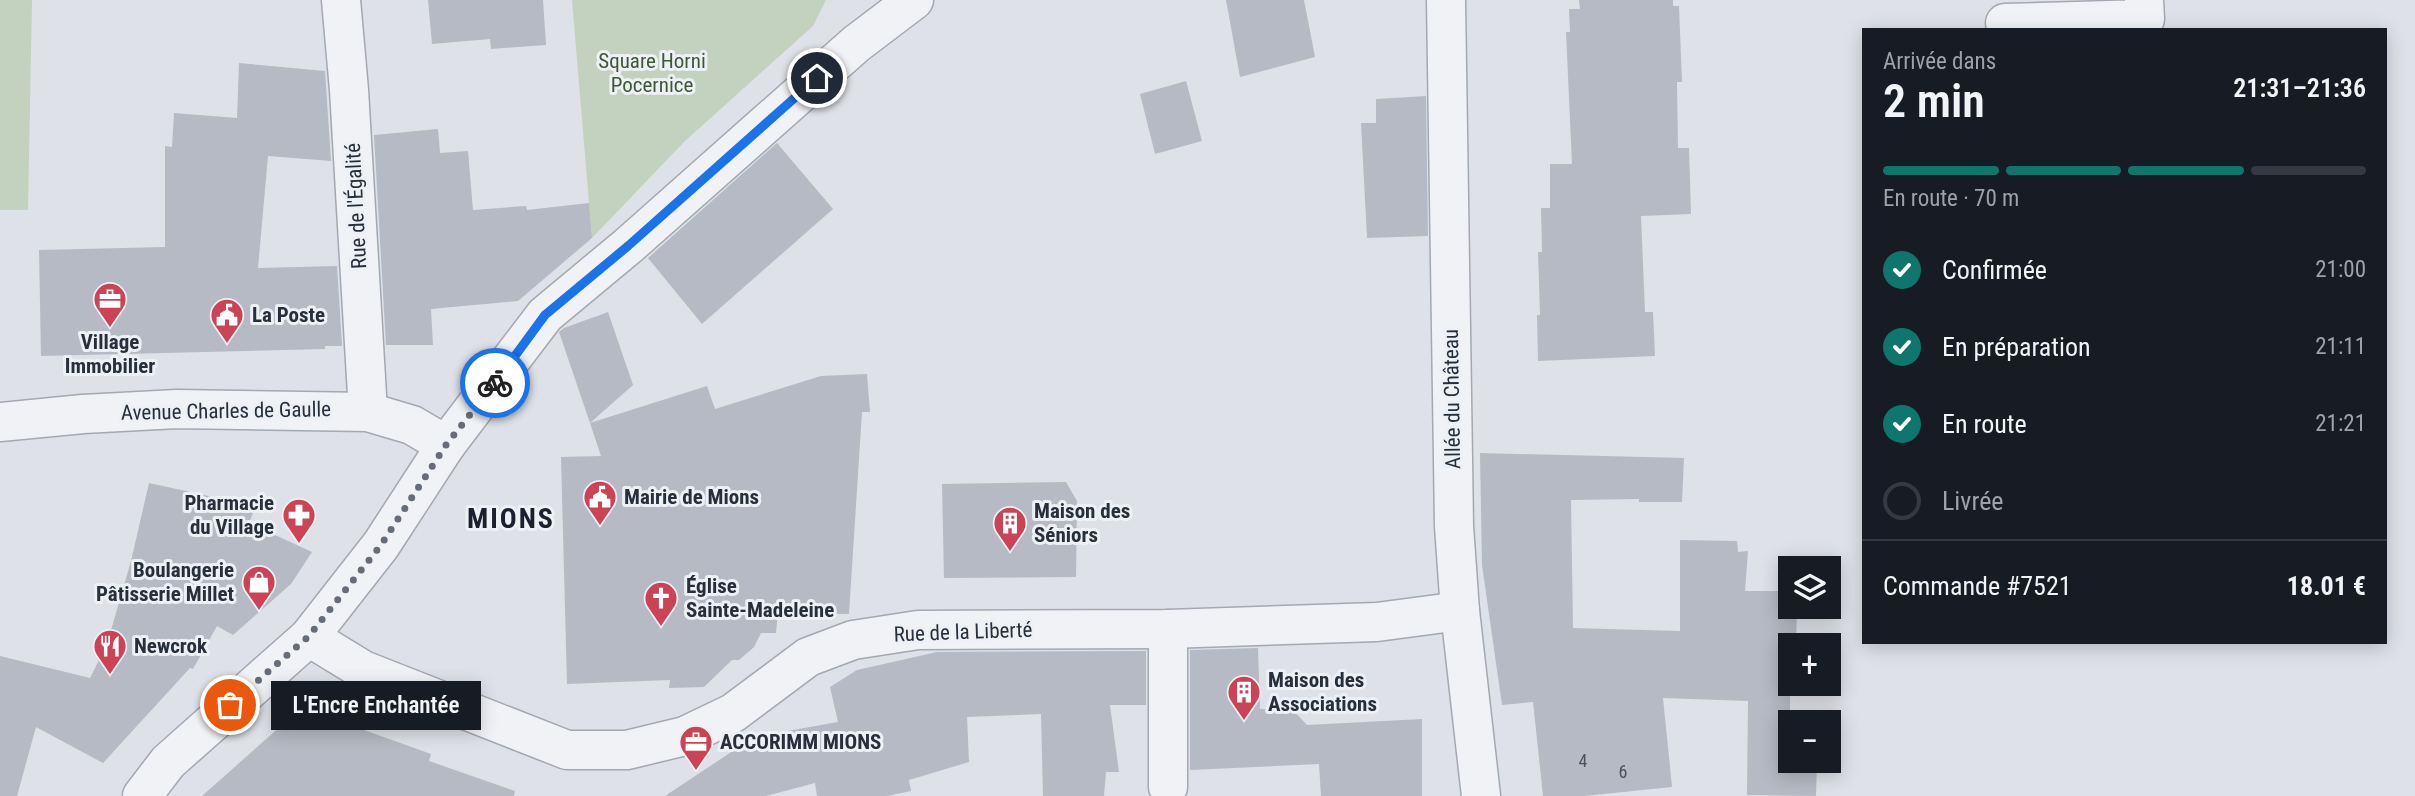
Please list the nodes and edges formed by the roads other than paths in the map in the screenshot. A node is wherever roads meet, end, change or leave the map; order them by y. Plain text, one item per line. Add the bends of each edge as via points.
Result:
1 (341, 0) edge
2 (913, 0) edge
3 (1446, 0) edge
4 (2144, 0) edge
5 (2005, 23) dead end
6 (368, 412) junction
7 (0, 422) edge
8 (446, 445) junction
9 (1460, 611) junction
10 (1168, 629) junction
11 (309, 636) junction
12 (1168, 788) dead end
13 (142, 796) edge
14 (1481, 796) edge

1 - 6 street, Rue de l'Égalité
2 - 8 street via 856,44 545,315
3 - 9 street, Allée du Château via 1454,526
4 - 5 street via 2145,19
6 - 7 street, Avenue Charles de Gaulle via 177,410
6 - 8 street, Avenue Charles de Gaulle via 412,425
8 - 11 street via 381,545
9 - 10 street, Rue de la Liberté via 1377,622
9 - 14 street, Allée du Château
10 - 11 street, Rue de la Liberté via 918,630 853,640 807,657 733,713 685,736 627,750 567,750 363,670
10 - 12 street
11 - 13 street via 167,762

